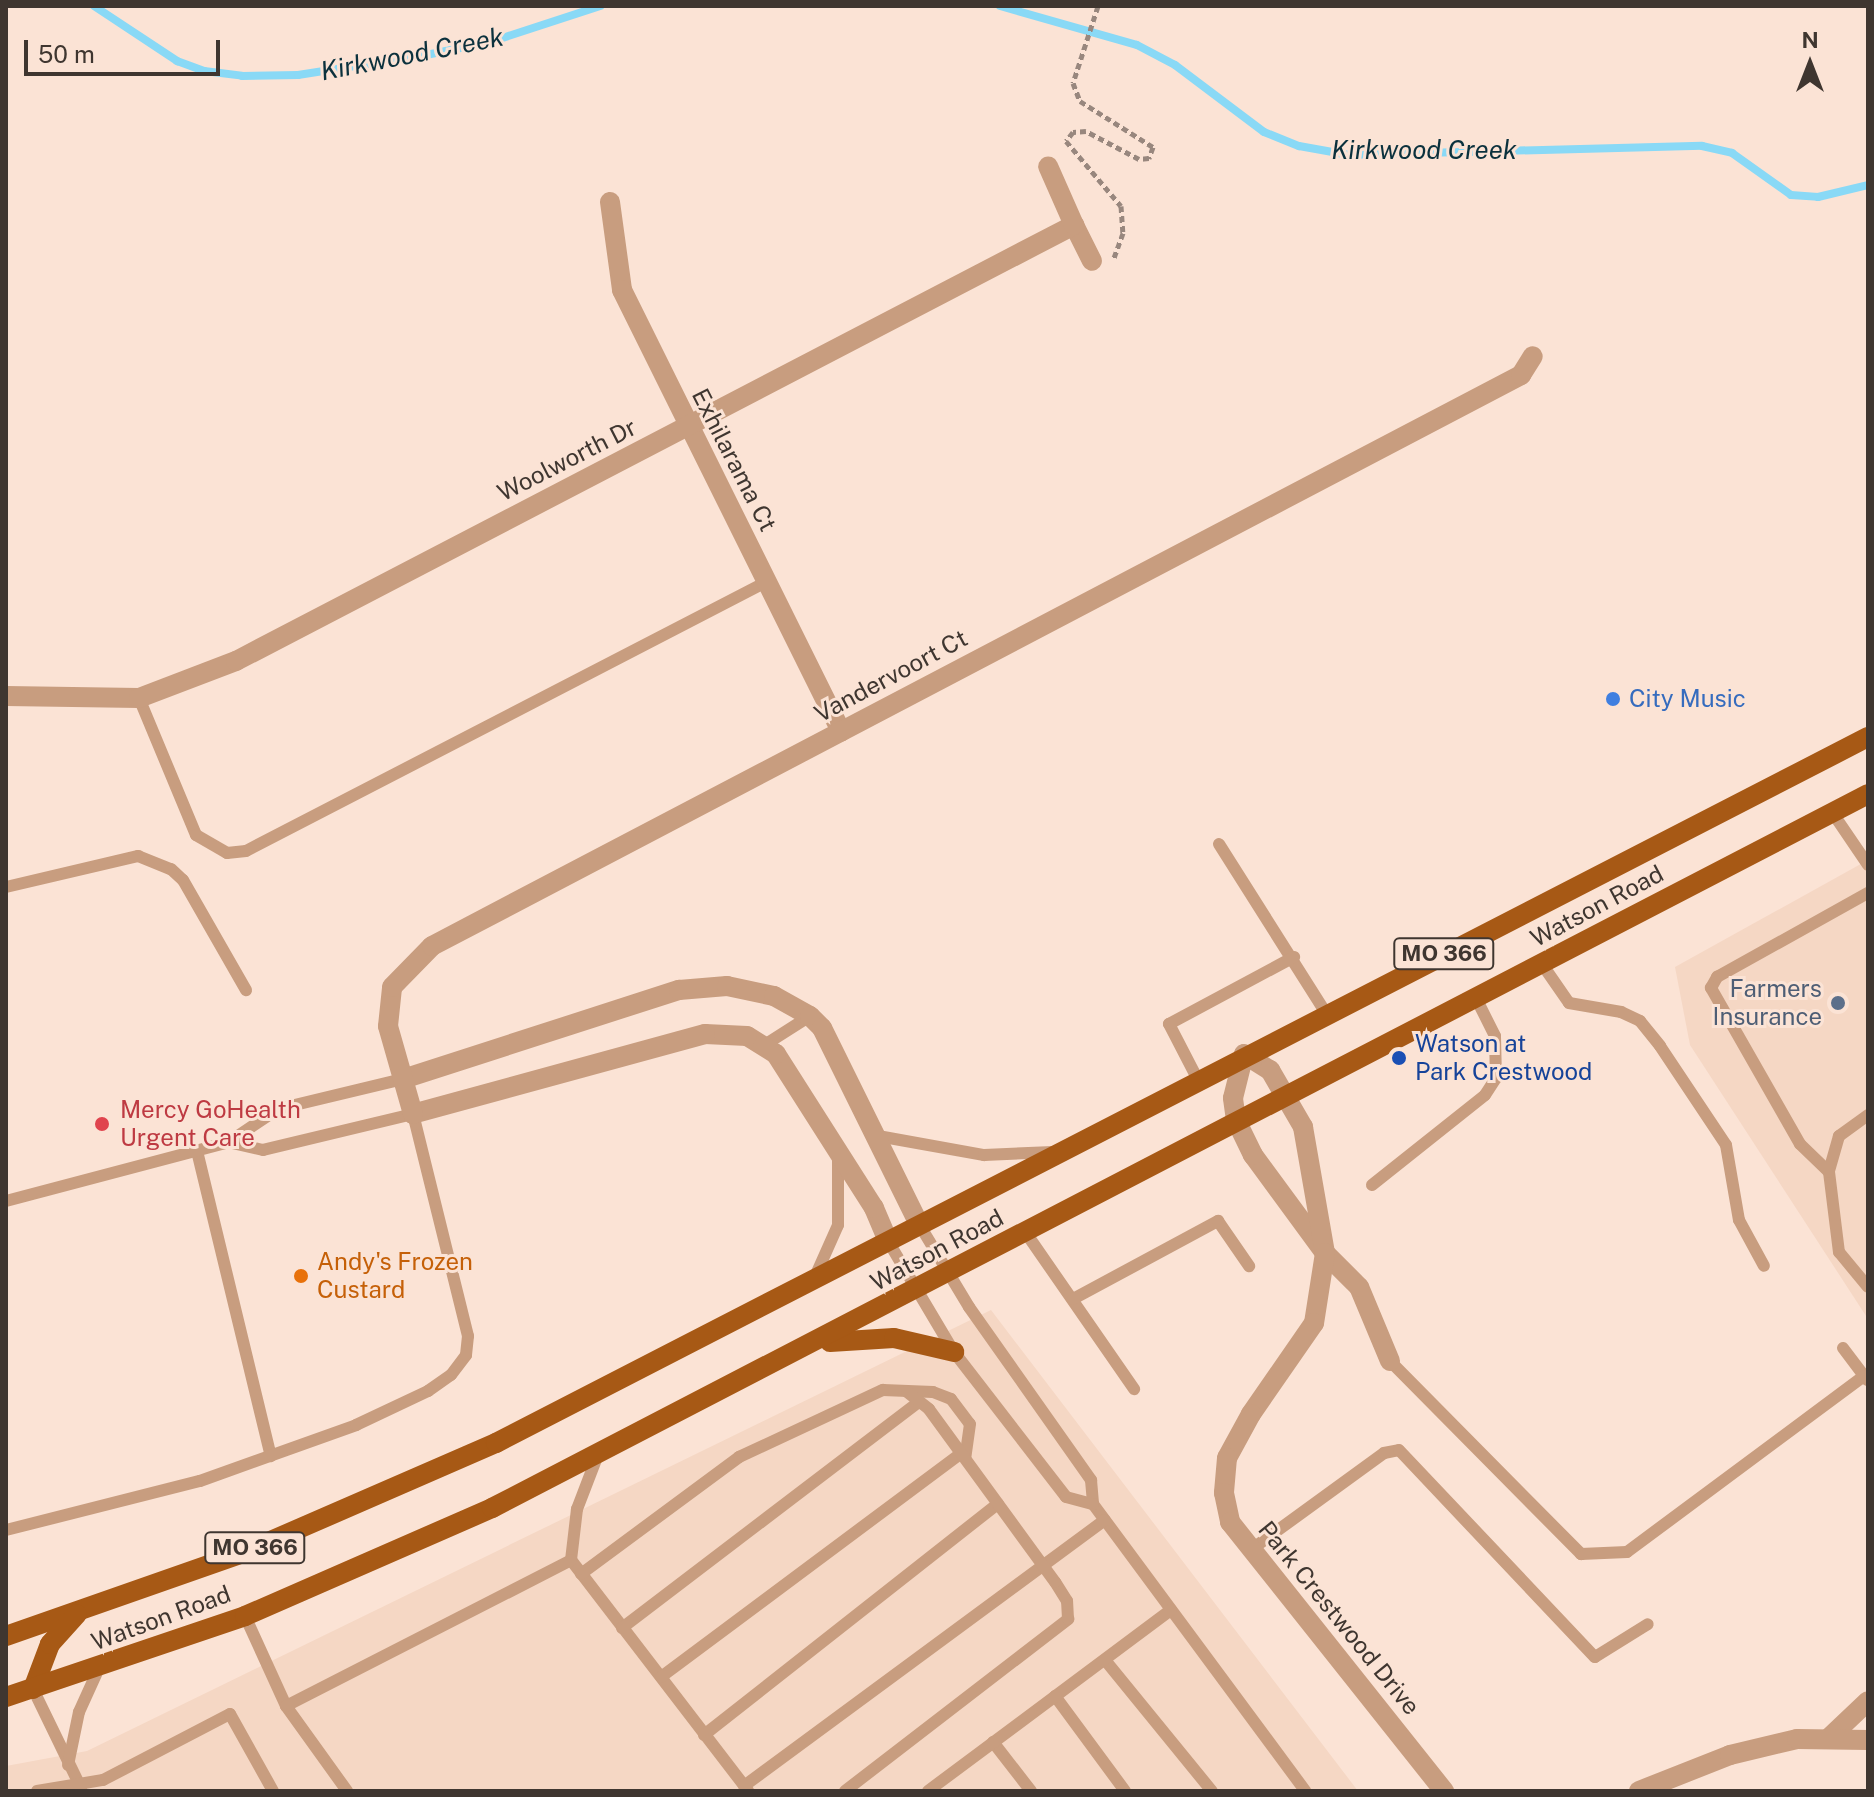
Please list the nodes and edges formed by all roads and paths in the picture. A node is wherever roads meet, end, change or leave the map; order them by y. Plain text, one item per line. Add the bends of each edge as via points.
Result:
1 (1098, 6) edge
2 (1048, 166) dead end
3 (610, 202) dead end
4 (1074, 225) junction
5 (1092, 261) joint
6 (1533, 356) dead end
7 (688, 427) junction
8 (766, 582) junction
9 (6, 696) edge
10 (139, 698) junction
11 (841, 732) junction
12 (1868, 737) edge
13 (1868, 794) edge
14 (1832, 812) junction
15 (1219, 844) dead end
16 (1868, 865) edge
17 (6, 887) edge
18 (1868, 893) edge
19 (1294, 957) junction
20 (1542, 964) junction
21 (246, 990) dead end
22 (1476, 998) junction
23 (1326, 1013) junction
24 (810, 1016) junction
25 (763, 1046) junction
26 (1244, 1054) junction
27 (1197, 1078) junction
28 (403, 1079) junction
29 (1285, 1094) junction
30 (413, 1114) junction
31 (1868, 1115) edge
32 (1236, 1120) junction
33 (878, 1136) junction
34 (229, 1142) junction
35 (197, 1151) junction
36 (1056, 1152) junction
37 (838, 1157) junction
38 (1829, 1172) junction
39 (1372, 1185) dead end
40 (6, 1201) edge
41 (919, 1224) junction
42 (1026, 1233) junction
43 (888, 1241) junction
44 (1325, 1253) junction
45 (1249, 1266) dead end
46 (1764, 1266) dead end
47 (948, 1273) junction
48 (814, 1279) junction
49 (1868, 1287) edge
50 (916, 1291) junction
51 (1073, 1299) junction
52 (818, 1343) junction
53 (1843, 1348) dead end
54 (954, 1352) junction
55 (1390, 1361) joint
56 (1866, 1379) edge
57 (1134, 1389) dead end
58 (907, 1392) junction
59 (919, 1402) junction
60 (271, 1456) junction
61 (963, 1456) junction
62 (597, 1457) junction
63 (998, 1504) junction
64 (1093, 1504) junction
65 (1105, 1520) junction
66 (6, 1530) edge
67 (1252, 1549) junction
68 (571, 1560) junction
69 (1042, 1564) junction
70 (581, 1574) junction
71 (1171, 1610) junction
72 (77, 1614) junction
73 (245, 1616) junction
74 (1648, 1624) dead end
75 (622, 1628) junction
76 (6, 1636) edge
77 (1105, 1660) junction
78 (99, 1668) junction
79 (661, 1677) junction
80 (33, 1689) junction
81 (1055, 1696) junction
82 (6, 1697) edge
83 (1868, 1701) edge
84 (286, 1706) junction
85 (704, 1735) junction
86 (1830, 1737) junction
87 (1868, 1740) edge
88 (993, 1742) junction
89 (68, 1765) junction
90 (80, 1787) edge
91 (746, 1789) edge
92 (936, 1789) edge
93 (37, 1791) edge
94 (273, 1791) edge
95 (347, 1791) edge
96 (845, 1791) edge
97 (1031, 1791) edge
98 (1125, 1791) edge
99 (1212, 1791) edge
100 (1305, 1791) edge
101 (1444, 1791) edge
102 (1639, 1791) edge

1 - 5 path via 1073,83 1080,101 1153,147 1149,158 1139,159 1086,131 1073,132 1066,141 1121,206 1123,233 1116,257 1106,265
2 - 4 street
3 - 7 street, Exhilarama Ct via 622,290
4 - 5 street
4 - 7 street, Woolworth Dr
6 - 11 street, Vandervoort Ct via 1521,375
7 - 8 street, Exhilarama Ct
7 - 10 street, Woolworth Dr via 236,661
8 - 10 lane via 246,851 227,853 196,835
8 - 11 street, Exhilarama Ct
9 - 10 street, Woolworth Dr
11 - 28 street, Vandervoort Ct via 432,946 392,987 388,1026
12 - 23 main road, Watson Road / MO 366
13 - 14 main road, Watson Road / MO 366
14 - 16 lane
14 - 20 main road, Watson Road / MO 366
15 - 19 lane
17 - 21 lane via 138,856 171,869 183,880
18 - 38 lane via 1717,977 1711,988 1800,1144
19 - 23 lane
19 - 27 lane via 1169,1024
20 - 22 main road, Watson Road / MO 366
20 - 46 lane via 1569,1003 1640,1021 1660,1046 1726,1145 1739,1220
22 - 29 main road, Watson Road / MO 366
22 - 39 lane via 1495,1036 1496,1078 1485,1095
23 - 26 main road, Watson Road / MO 366
24 - 25 lane
24 - 28 street via 774,996 727,986 679,990
24 - 33 street
25 - 30 street via 747,1036 705,1034
25 - 37 street via 776,1054
26 - 27 main road, Watson Road / MO 366
26 - 29 street, Park Crestwood Drive via 1270,1070
26 - 32 street via 1233,1098
27 - 36 main road, Watson Road / MO 366
28 - 30 street, Vandervoort Ct
28 - 34 lane via 278,1109
29 - 32 main road, Watson Road / MO 366
29 - 44 street, Park Crestwood Drive via 1303,1127
30 - 34 lane via 263,1150
30 - 60 lane via 468,1336 466,1355 451,1375 428,1391
31 - 38 lane via 1839,1136
32 - 42 main road, Watson Road / MO 366
32 - 44 street via 1253,1155
33 - 36 lane via 984,1155
33 - 41 street
34 - 35 lane
35 - 40 lane
35 - 60 lane
36 - 41 main road, Watson Road / MO 366
37 - 43 street via 874,1208
37 - 48 lane via 838,1225
38 - 49 lane via 1839,1252
41 - 43 main road, Watson Road / MO 366
41 - 47 lane
42 - 47 main road, Watson Road / MO 366
42 - 51 lane
43 - 48 main road, Watson Road / MO 366
43 - 50 lane
44 - 55 street via 1370,1306 1380,1347
44 - 67 street, Park Crestwood Drive via 1314,1323 1227,1458 1224,1493 1230,1522
45 - 51 lane via 1218,1221
47 - 50 main road, Watson Road / MO 366
47 - 64 lane via 1091,1480
48 - 72 main road, Watson Road / MO 366 via 410,1483 243,1553
50 - 52 main road, Watson Road / MO 366
50 - 54 lane
51 - 57 lane
52 - 54 main road via 894,1338
52 - 62 main road, Watson Road / MO 366
53 - 56 lane
54 - 64 lane via 1066,1497
55 - 56 lane via 1581,1554 1627,1552
58 - 59 lane
58 - 61 lane via 933,1392 951,1399 970,1424
58 - 70 lane via 883,1390 857,1399 739,1457
59 - 61 lane
59 - 75 lane
60 - 66 lane via 200,1481
61 - 63 lane
61 - 79 lane
62 - 68 lane via 577,1509
62 - 73 main road, Watson Road / MO 366 via 404,1550
63 - 69 lane
63 - 85 lane
64 - 65 lane
65 - 69 lane
65 - 71 lane
67 - 74 lane via 1384,1453 1399,1450 1595,1657
67 - 101 street, Park Crestwood Drive
68 - 70 lane
68 - 84 lane
69 - 91 lane
69 - 96 lane via 1067,1601 1068,1619
70 - 75 lane
71 - 77 lane
71 - 100 lane
72 - 76 main road, Watson Road / MO 366
72 - 80 main road via 50,1644
73 - 78 main road, Watson Road / MO 366
73 - 84 lane
75 - 79 lane
77 - 81 lane
77 - 99 lane
78 - 80 main road, Watson Road / MO 366
78 - 89 lane via 79,1712
79 - 85 lane
80 - 82 main road, Watson Road / MO 366
80 - 89 lane
81 - 88 lane
81 - 98 lane
83 - 86 street
84 - 95 lane
85 - 91 lane
86 - 87 street
86 - 102 street via 1730,1755
88 - 92 lane
88 - 97 lane
89 - 90 lane
90 - 93 lane
90 - 94 lane via 230,1714

